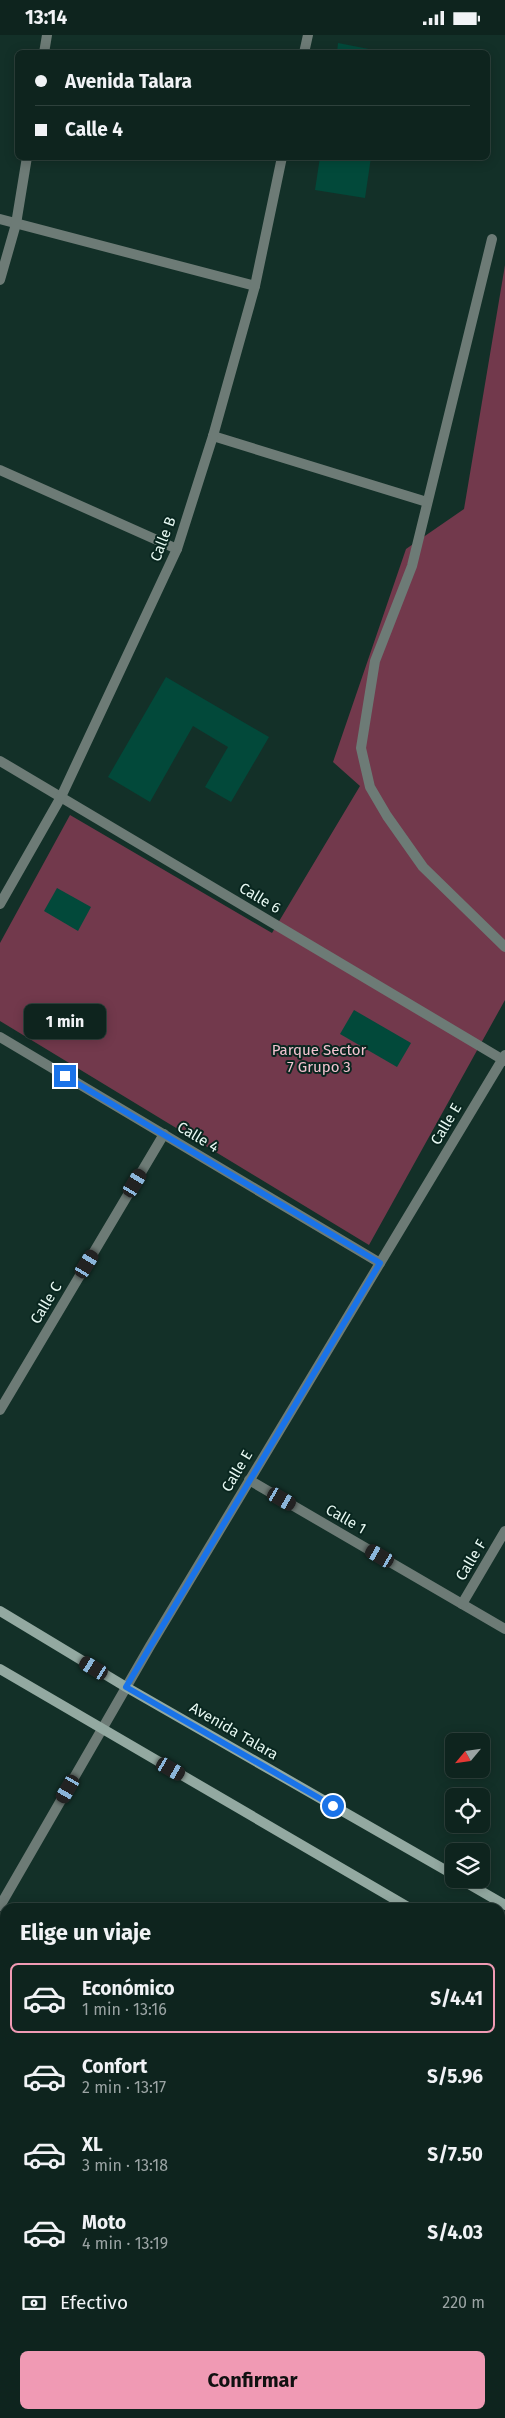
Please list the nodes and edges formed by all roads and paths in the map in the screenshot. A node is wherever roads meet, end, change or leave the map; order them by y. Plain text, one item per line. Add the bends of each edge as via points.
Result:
1 (47, 35) edge
2 (308, 35) edge
3 (44, 50) edge
4 (305, 50) edge
5 (27, 160) edge
6 (281, 160) edge
7 (0, 219) edge
8 (16, 224) junction
9 (492, 239) dead end
10 (0, 279) edge
11 (255, 286) junction
12 (213, 436) junction
13 (0, 470) edge
14 (427, 502) junction
15 (177, 549) junction
16 (0, 761) edge
17 (61, 797) junction
18 (0, 904) edge
19 (505, 947) edge
20 (0, 1037) edge
21 (504, 1059) edge
22 (164, 1134) junction
23 (380, 1263) junction
24 (0, 1410) edge
25 (249, 1480) junction
26 (505, 1531) edge
27 (462, 1604) junction
28 (0, 1611) edge
29 (505, 1629) edge
30 (0, 1669) edge
31 (126, 1687) junction
32 (103, 1729) junction
33 (445, 1870) edge
34 (476, 1888) edge
35 (2, 1903) edge
36 (401, 1903) edge
37 (502, 1903) edge

1 - 3 street
2 - 4 street
5 - 8 street
6 - 11 street, Calle B
7 - 8 street
8 - 10 street
8 - 11 street
9 - 14 street
11 - 12 street, Calle B
12 - 14 street
12 - 15 street, Calle B
13 - 15 street
14 - 19 street via 412,566 375,661 361,748 370,787 423,867
15 - 17 street, Calle B
16 - 17 street, Calle 6
17 - 18 street, Calle B
17 - 21 street, Calle 6
20 - 22 street, Calle 4
21 - 23 street, Calle E
22 - 23 street, Calle 4
22 - 24 street, Calle C
23 - 25 street, Calle E
25 - 27 street, Calle 1
25 - 31 street, Calle E
26 - 27 street, Calle F
27 - 29 street, Calle 1
28 - 31 street, Avenida Talara
30 - 32 street
31 - 32 street, Calle E
31 - 33 street, Avenida Talara
32 - 35 street, Calle E
32 - 36 street
34 - 37 street

